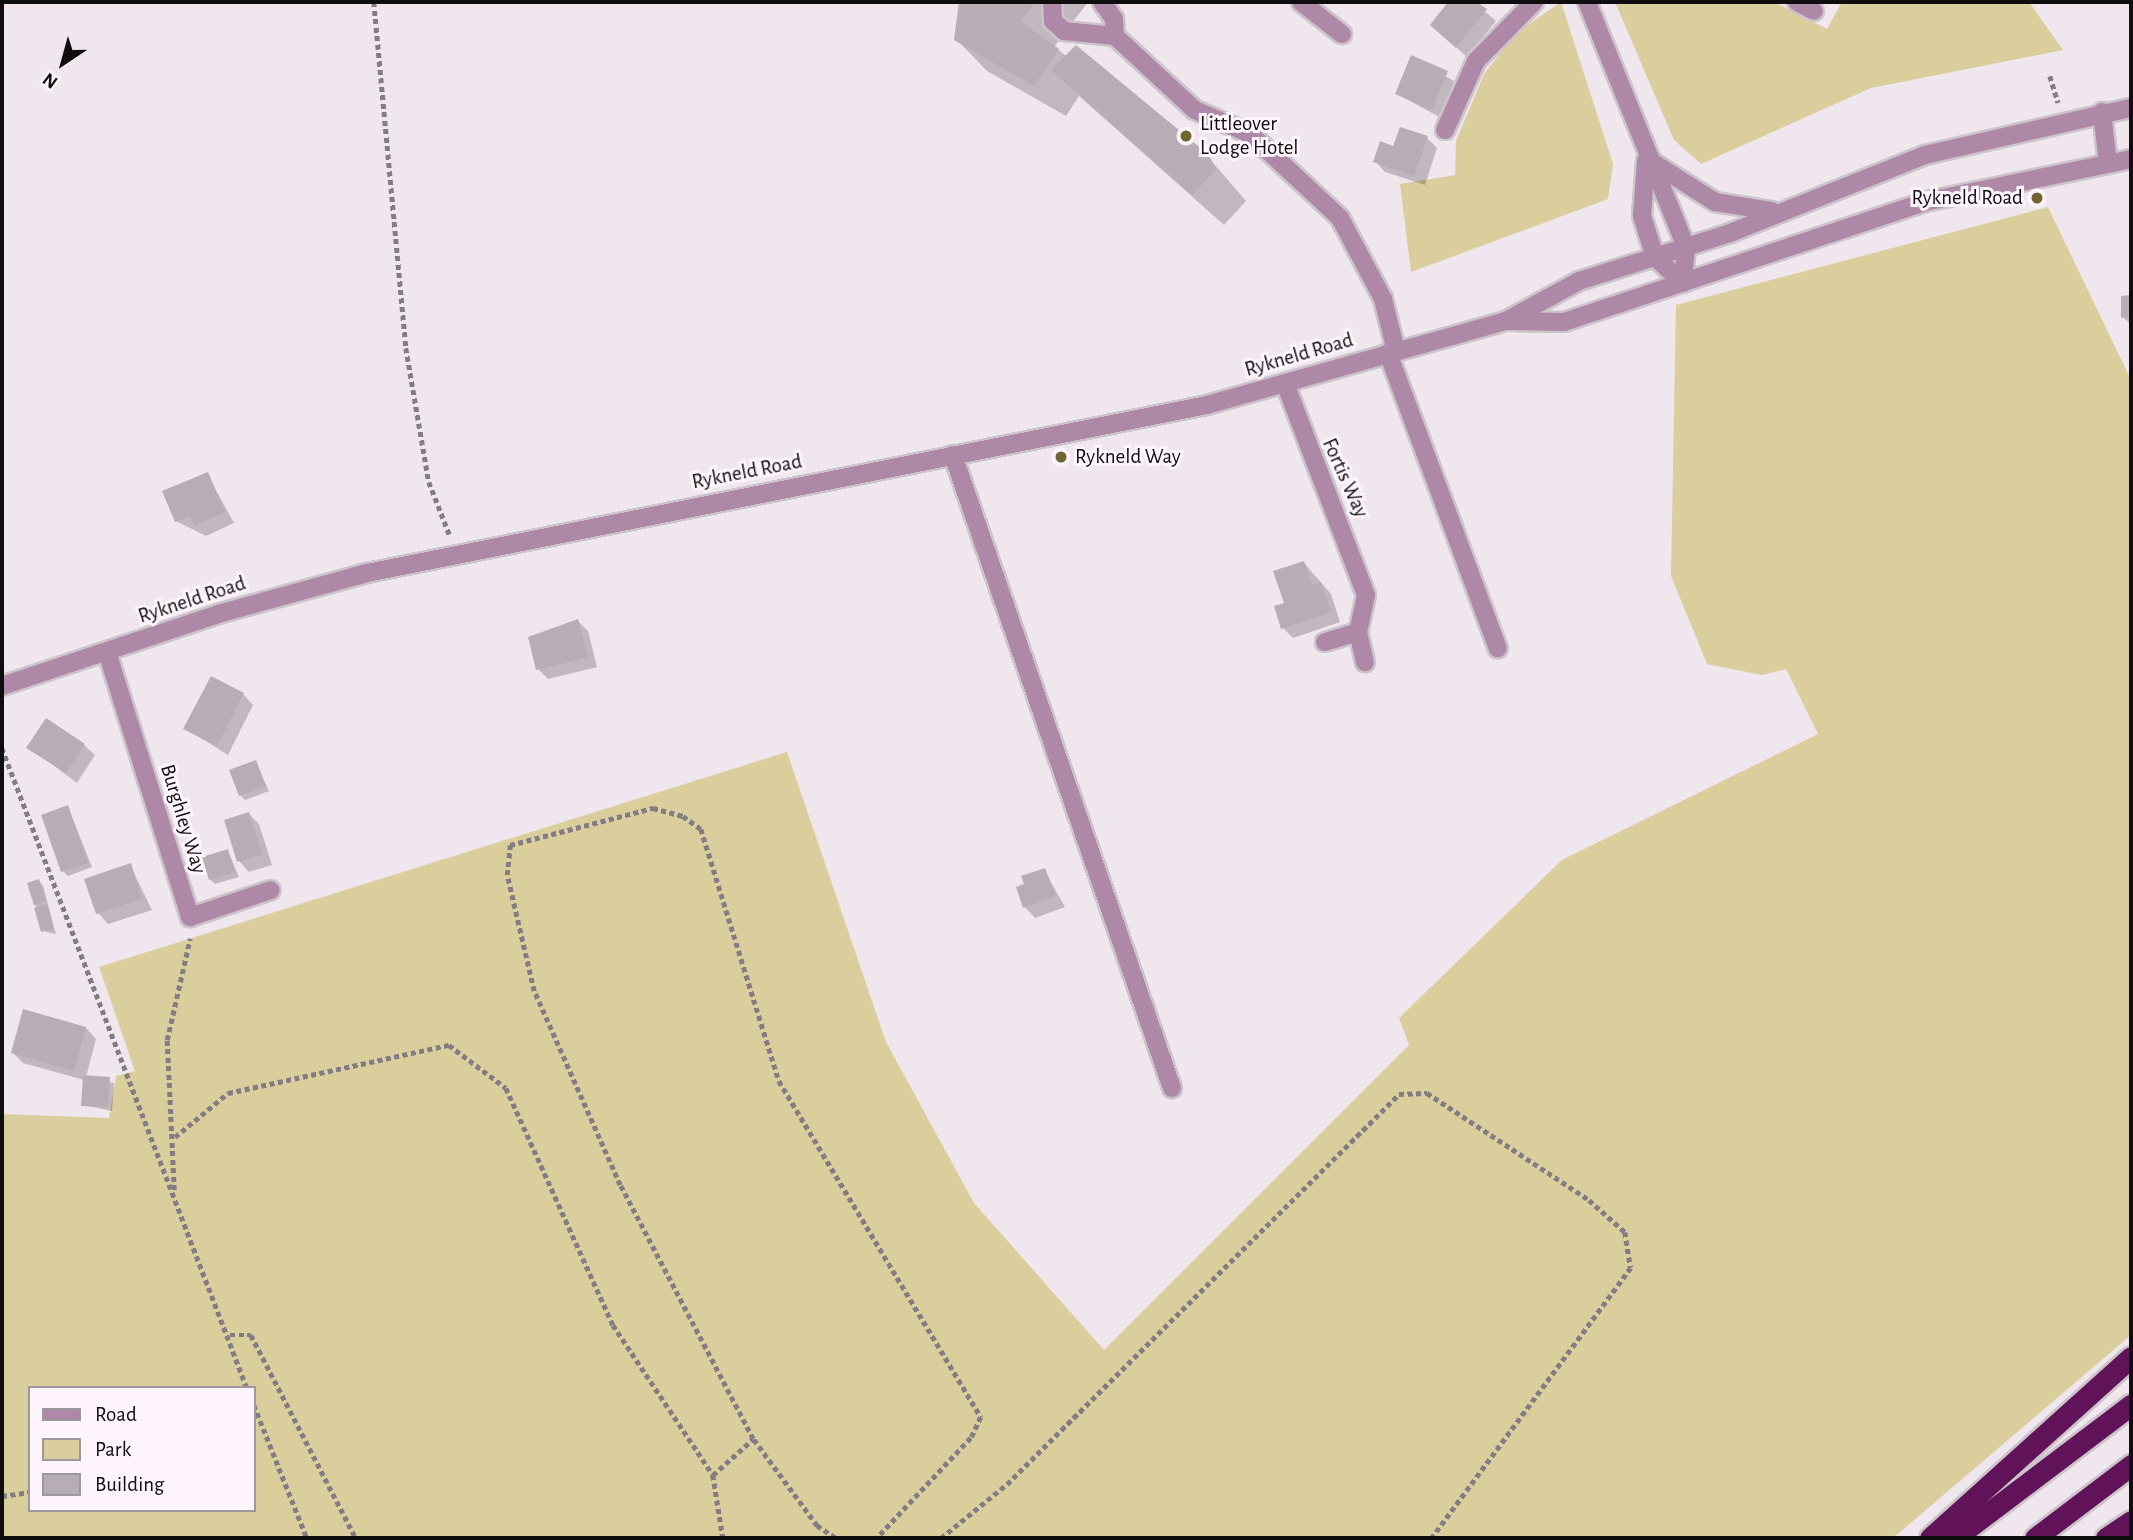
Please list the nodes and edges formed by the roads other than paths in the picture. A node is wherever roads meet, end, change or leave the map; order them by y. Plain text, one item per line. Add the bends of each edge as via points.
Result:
1 (1052, 2) edge
2 (1102, 2) edge
3 (1301, 2) edge
4 (1534, 2) edge
5 (1587, 2) edge
6 (1797, 2) edge
7 (1814, 11) dead end
8 (1342, 34) dead end
9 (1115, 36) junction
10 (2131, 108) edge
11 (2102, 112) junction
12 (1445, 130) dead end
13 (1646, 159) junction
14 (2131, 159) edge
15 (2108, 163) junction
16 (1776, 211) junction
17 (1686, 247) junction
18 (1655, 257) junction
19 (1682, 283) junction
20 (1506, 321) junction
21 (1392, 352) junction
22 (1285, 383) junction
23 (953, 455) junction
24 (1358, 632) junction
25 (1325, 642) dead end
26 (1498, 648) dead end
27 (107, 652) junction
28 (1365, 662) dead end
29 (2, 687) edge
30 (271, 890) dead end
31 (1172, 1088) dead end
32 (2131, 1357) edge
33 (2131, 1405) edge
34 (2131, 1465) edge
35 (2131, 1521) edge
36 (1930, 1538) edge
37 (1955, 1538) edge
38 (2035, 1538) edge
39 (2106, 1538) edge

1 - 9 street via 1053,21 1064,31
2 - 9 street via 1114,19
3 - 8 street
4 - 12 street via 1476,61
5 - 13 street
6 - 7 street
9 - 21 street via 1195,110 1250,134 1340,218 1383,299
10 - 11 street, Rykneld Road
11 - 15 street
11 - 16 street, Rykneld Road via 1925,155
13 - 16 street via 1715,202
13 - 17 street
13 - 18 street via 1642,216
14 - 15 street, Rykneld Road
15 - 19 street, Rykneld Road via 1924,202
16 - 17 street, Rykneld Road
17 - 18 street, Rykneld Road
17 - 19 street
18 - 19 street
18 - 20 street, Rykneld Road via 1579,281
19 - 20 street, Rykneld Road via 1564,322
20 - 21 street, Rykneld Road
21 - 22 street, Rykneld Road
21 - 26 street
22 - 23 street, Rykneld Road via 1207,405
22 - 24 street, Fortis Way via 1366,595
23 - 27 street, Rykneld Road via 455,553 218,614
23 - 31 street
24 - 25 street
24 - 28 street, Fortis Way
27 - 29 street, Rykneld Road
27 - 30 street, Burghley Way via 190,917
32 - 36 highway
33 - 37 highway
34 - 38 highway
35 - 39 highway

